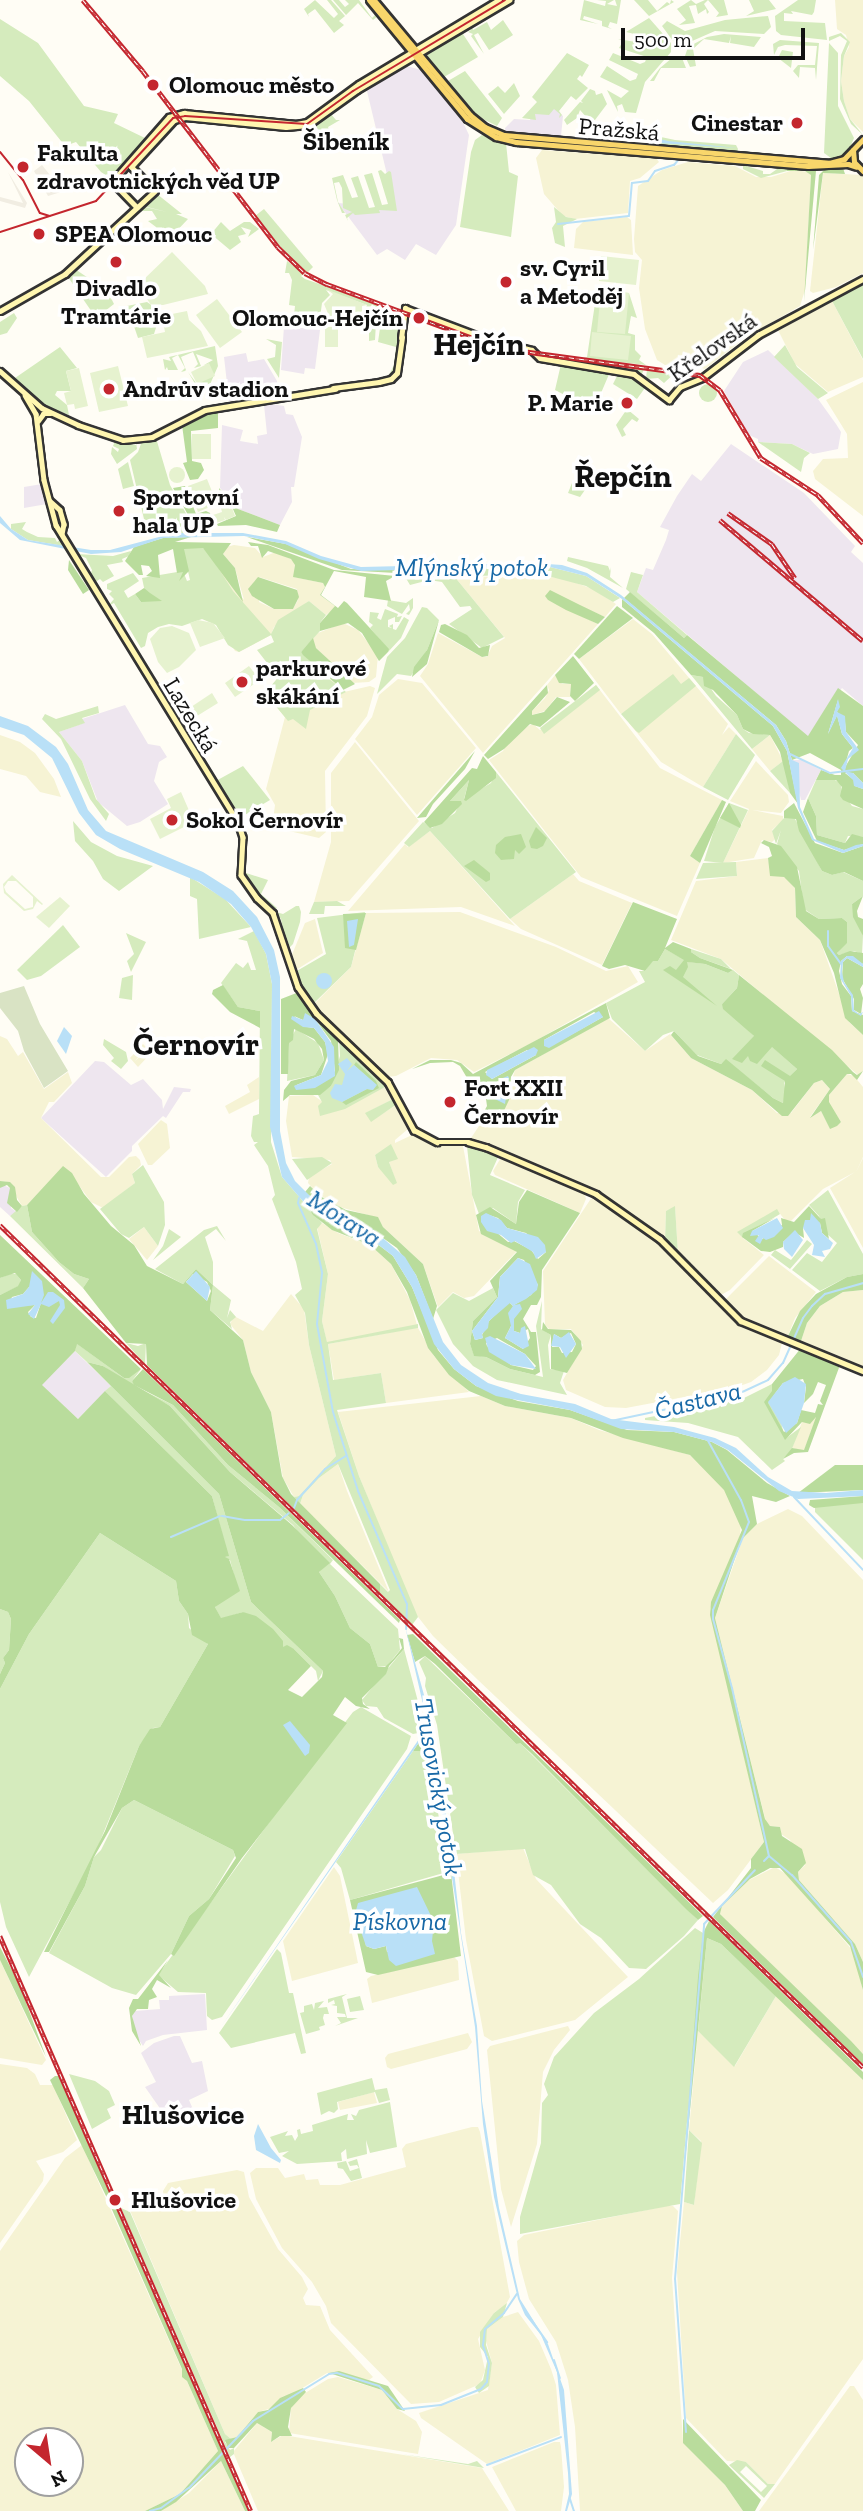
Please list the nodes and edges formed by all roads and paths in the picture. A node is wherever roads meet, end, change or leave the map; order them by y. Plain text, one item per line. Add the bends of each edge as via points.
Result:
1 (371, 0) edge
2 (499, 0) edge
3 (509, 0) edge
4 (401, 36) junction
5 (432, 40) junction
6 (415, 52) junction
7 (401, 59) junction
8 (427, 71) junction
9 (384, 75) junction
10 (169, 120) junction
11 (310, 123) junction
12 (863, 139) edge
13 (854, 147) junction
14 (860, 169) edge
15 (137, 208) junction
16 (863, 279) edge
17 (0, 311) edge
18 (0, 372) edge
19 (335, 389) junction
20 (25, 395) junction
21 (266, 400) junction
22 (42, 408) junction
23 (36, 414) junction
24 (55, 415) junction
25 (38, 423) junction
26 (53, 508) junction
27 (60, 528) junction
28 (863, 1371) edge

1 - 4 main road
2 - 5 main road
3 - 6 main road
4 - 5 main road via 415,43
4 - 6 main road
4 - 7 main road via 405,50
5 - 6 main road
6 - 7 main road
6 - 8 main road, Pražská
6 - 9 main road
6 - 13 main road, Pražská via 475,120 508,136 827,163 844,159
7 - 11 main road via 349,91
8 - 9 main road via 410,63
8 - 14 main road, Pražská via 472,124 506,140 808,166 848,164
9 - 11 main road
10 - 11 main road via 184,113
10 - 15 main road via 115,184
10 - 15 main road via 131,167 156,189
12 - 13 main road, Pražská
13 - 14 main road via 852,158
15 - 17 main road via 65,274
16 - 19 main road, Křelovská via 776,324 702,378 680,387 669,400 634,374 541,359 530,349 405,308 394,377
18 - 20 main road
19 - 21 main road
19 - 21 main road
20 - 22 main road
20 - 23 main road
21 - 24 main road via 201,411 147,438 117,439
22 - 23 main road
22 - 24 main road
22 - 25 main road
23 - 25 main road
24 - 25 main road via 43,414
25 - 26 main road
26 - 27 main road
26 - 27 main road via 61,510
27 - 28 main road, Lazecká via 237,821 243,837 241,875 271,910 290,970 304,997 388,1082 417,1133 437,1142 486,1147 596,1194 660,1239 741,1321

